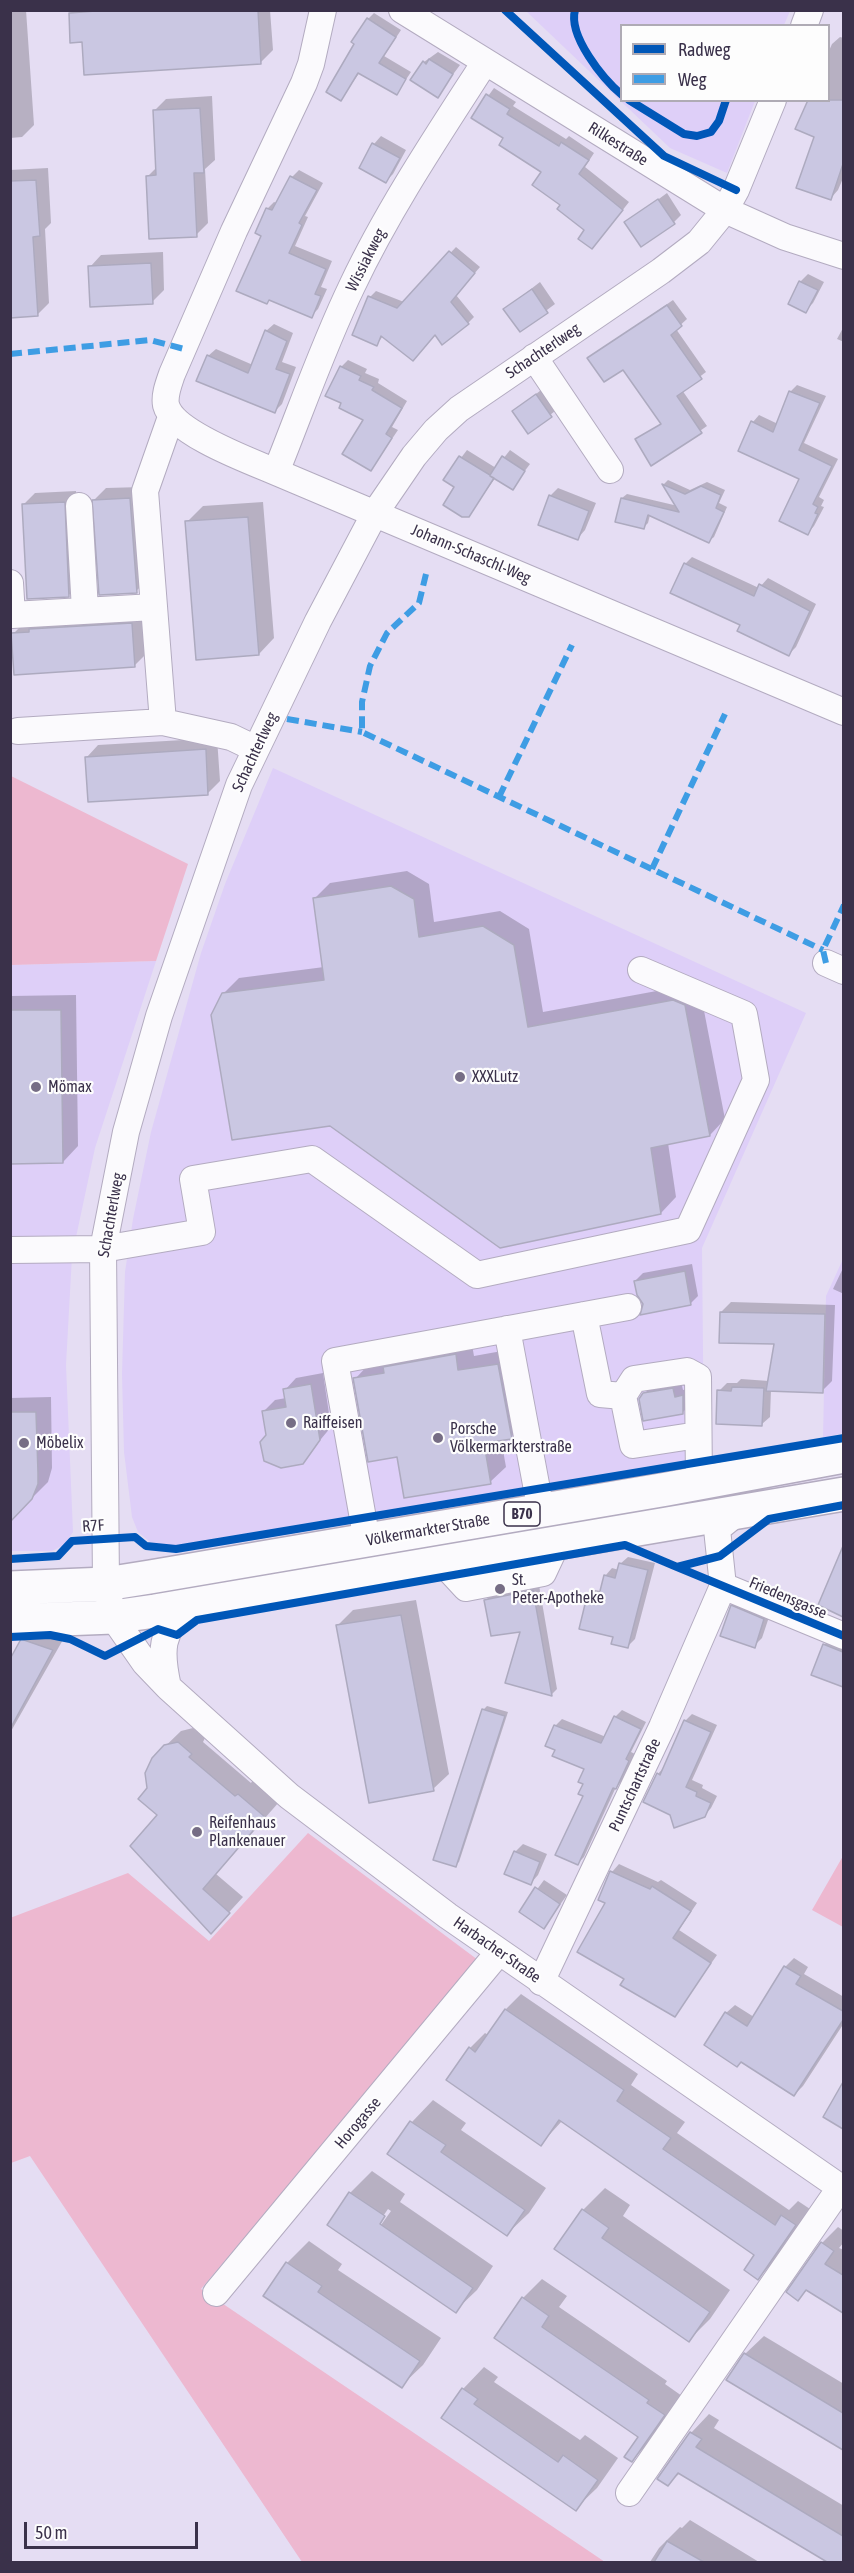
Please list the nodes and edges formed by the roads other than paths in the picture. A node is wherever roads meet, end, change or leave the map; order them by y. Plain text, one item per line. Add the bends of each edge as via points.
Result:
1 (323, 10) edge
2 (402, 10) edge
3 (485, 62) junction
4 (773, 102) edge
5 (725, 210) junction
6 (843, 256) edge
7 (534, 357) junction
8 (171, 417) junction
9 (610, 470) dead end
10 (276, 472) junction
11 (79, 506) dead end
12 (375, 513) junction
13 (10, 583) edge
14 (154, 607) junction
15 (85, 610) junction
16 (843, 712) edge
17 (163, 722) junction
18 (18, 730) dead end
19 (256, 749) junction
20 (641, 970) dead end
21 (103, 1249) junction
22 (10, 1250) edge
23 (628, 1307) dead end
24 (584, 1315) junction
25 (507, 1329) junction
26 (623, 1396) junction
27 (698, 1435) junction
28 (843, 1456) edge
29 (762, 1472) junction
30 (699, 1483) junction
31 (843, 1494) edge
32 (752, 1510) junction
33 (541, 1511) junction
34 (367, 1540) junction
35 (106, 1584) junction
36 (723, 1586) junction
37 (10, 1588) edge
38 (188, 1606) junction
39 (113, 1617) junction
40 (10, 1621) edge
41 (843, 1636) edge
42 (168, 1687) junction
43 (499, 1952) junction
44 (541, 1982) junction
45 (842, 2189) edge
46 (216, 2293) dead end
47 (629, 2493) dead end

1 - 8 street via 304,83 172,374 166,396
2 - 3 street, Rilkestraße
3 - 5 street, Rilkestraße
3 - 10 street, Wissiakweg via 405,188 351,288
4 - 5 street, Schachterlweg
5 - 6 street, Rilkestraße via 785,237
5 - 7 street, Schachterlweg via 699,242
7 - 9 street
7 - 12 street, Schachterlweg via 459,409 436,430
8 - 10 street, Johann-Schaschl-Weg via 205,441
8 - 14 street via 145,492
10 - 12 street, Johann-Schaschl-Weg
11 - 15 street
12 - 16 street, Johann-Schaschl-Weg
12 - 19 street, Schachterlweg
13 - 15 street via 12,615
14 - 15 street
14 - 17 street
17 - 18 street
17 - 19 street via 231,737
19 - 21 street, Schachterlweg via 238,785 159,1016 126,1132
20 - 21 street via 744,1014 756,1080 688,1230 477,1275 312,1159 193,1179 202,1232
21 - 22 street
21 - 35 street, Schachterlweg
23 - 24 street
24 - 25 street
24 - 26 street via 600,1394
25 - 33 street
25 - 34 street via 335,1361
26 - 27 street via 633,1444
26 - 27 street via 634,1379 687,1371 698,1377
27 - 30 street
28 - 29 main road, Völkermarkter Straße / B70
29 - 30 main road, Völkermarkter Straße / B70
29 - 32 street
30 - 33 main road, Völkermarkter Straße / B70
31 - 32 main road, Völkermarkter Straße / B70
32 - 36 street, Friedensgasse via 717,1528
32 - 38 main road, Völkermarkter Straße / B70
33 - 34 main road, Völkermarkter Straße / B70
34 - 35 main road, Völkermarkter Straße / B70
35 - 37 main road, Völkermarkter Straße / B70
35 - 39 street, Harbacher Straße
36 - 41 street, Friedensgasse
36 - 44 street, Puntschartstraße via 662,1728
38 - 39 main road, Völkermarkter Straße / B70
38 - 42 street via 172,1622 162,1650
39 - 40 main road, Völkermarkter Straße / B70
39 - 42 street, Harbacher Straße via 145,1663
42 - 43 street, Harbacher Straße via 289,1797
43 - 44 street, Harbacher Straße
43 - 46 street, Horogasse
44 - 45 street, Harbacher Straße
45 - 47 street

